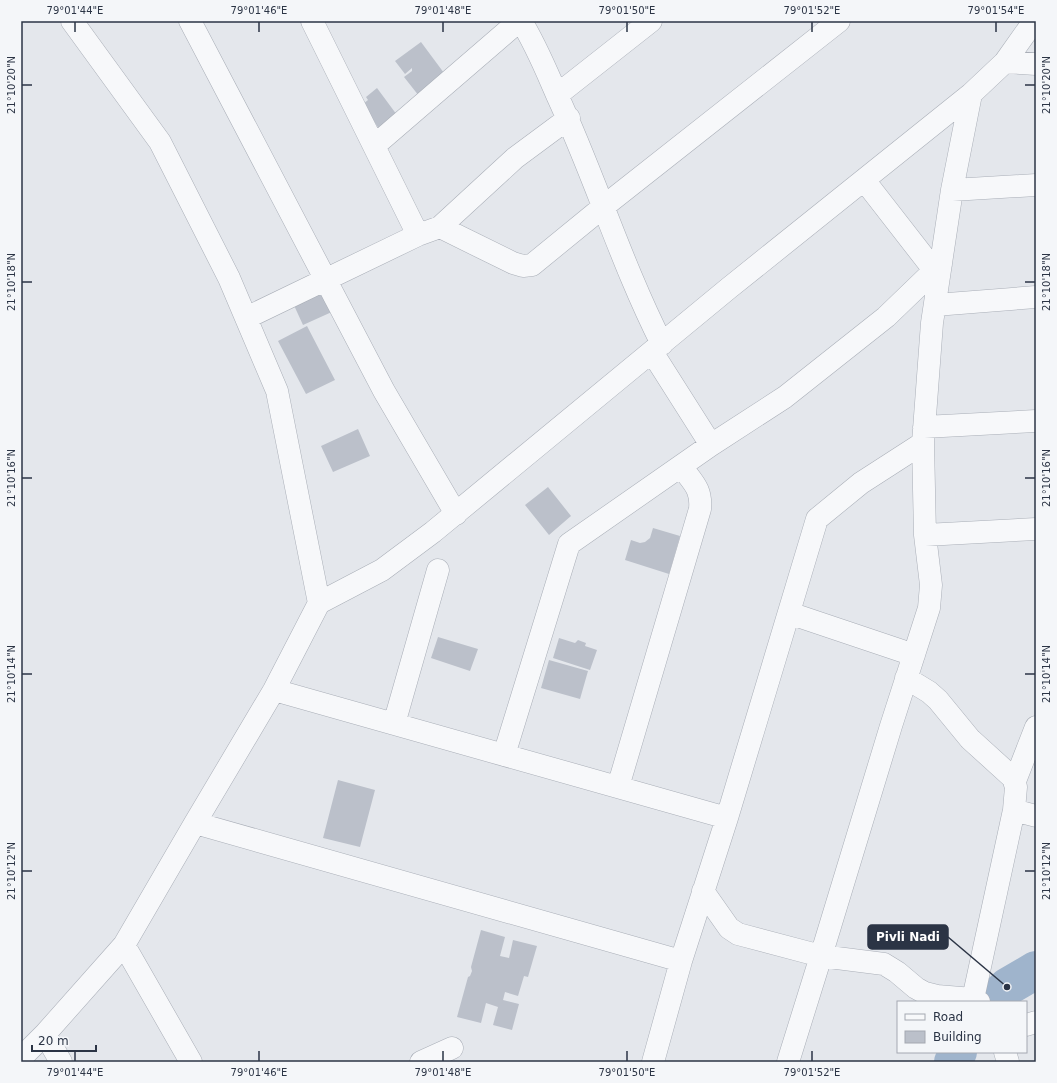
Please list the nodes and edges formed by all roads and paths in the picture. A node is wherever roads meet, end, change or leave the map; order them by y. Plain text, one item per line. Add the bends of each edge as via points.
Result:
1 (72, 21) edge
2 (190, 21) edge
3 (312, 21) edge
4 (520, 21) edge
5 (651, 21) edge
6 (839, 21) edge
7 (1034, 21) edge
8 (1005, 62) junction
9 (1036, 64) edge
10 (971, 94) junction
11 (557, 95) junction
12 (568, 118) junction
13 (374, 146) junction
14 (864, 180) junction
15 (1036, 185) edge
16 (952, 190) junction
17 (603, 207) junction
18 (440, 227) junction
19 (418, 235) junction
20 (938, 267) junction
21 (326, 281) junction
22 (1036, 297) edge
23 (935, 305) junction
24 (246, 318) junction
25 (657, 348) junction
26 (1036, 421) edge
27 (923, 435) junction
28 (711, 445) junction
29 (681, 466) junction
30 (456, 514) junction
31 (1036, 528) edge
32 (925, 535) junction
33 (438, 570) dead end
34 (319, 603) junction
35 (789, 613) junction
36 (914, 654) junction
37 (906, 678) junction
38 (274, 690) junction
39 (394, 724) junction
40 (1036, 727) edge
41 (504, 755) junction
42 (1015, 781) junction
43 (618, 787) junction
44 (1014, 810) junction
45 (1036, 816) edge
46 (727, 818) junction
47 (195, 823) junction
48 (703, 891) junction
49 (124, 945) junction
50 (821, 956) junction
51 (681, 961) junction
52 (976, 1000) edge
53 (45, 1034) junction
54 (452, 1048) dead end
55 (21, 1058) edge
56 (61, 1062) edge
57 (191, 1062) edge
58 (421, 1062) edge
59 (653, 1062) edge
60 (788, 1062) edge

1 - 24 street via 160,142 229,278
2 - 21 street
3 - 13 street
4 - 11 street via 534,43
4 - 13 street
5 - 11 street
6 - 17 street
7 - 8 street
8 - 9 street
8 - 10 street
10 - 14 street
10 - 16 street
11 - 12 street
12 - 17 street
12 - 18 street via 515,158
13 - 19 street
14 - 20 street
14 - 25 street
15 - 16 street
16 - 20 street
17 - 18 street via 532,265 514,263
17 - 25 street via 644,306
18 - 19 street
19 - 21 street
20 - 23 street
20 - 28 street via 886,317 785,397
21 - 24 street
21 - 30 street via 384,390
22 - 23 street
23 - 27 street
24 - 34 street via 277,391
25 - 28 street
25 - 30 street
26 - 27 street
27 - 32 street
27 - 35 street via 817,519
28 - 29 street
29 - 41 street via 569,544
29 - 43 street via 699,491 700,509
30 - 34 street via 382,570
31 - 32 street
32 - 36 street via 931,585 929,608
33 - 39 street
34 - 38 street
35 - 36 street
35 - 46 street
36 - 37 street
37 - 42 street via 938,700 970,739
37 - 50 street
38 - 39 street
38 - 47 street
39 - 41 street
40 - 42 street
41 - 43 street
42 - 44 street
43 - 46 street
44 - 45 street
44 - 52 street
46 - 48 street
47 - 49 street
47 - 51 street
48 - 50 street via 729,928 738,934
48 - 51 street
49 - 53 street
49 - 57 street
50 - 52 street via 884,964 925,993
50 - 60 street
51 - 59 street
53 - 55 street
53 - 56 street
54 - 58 street

